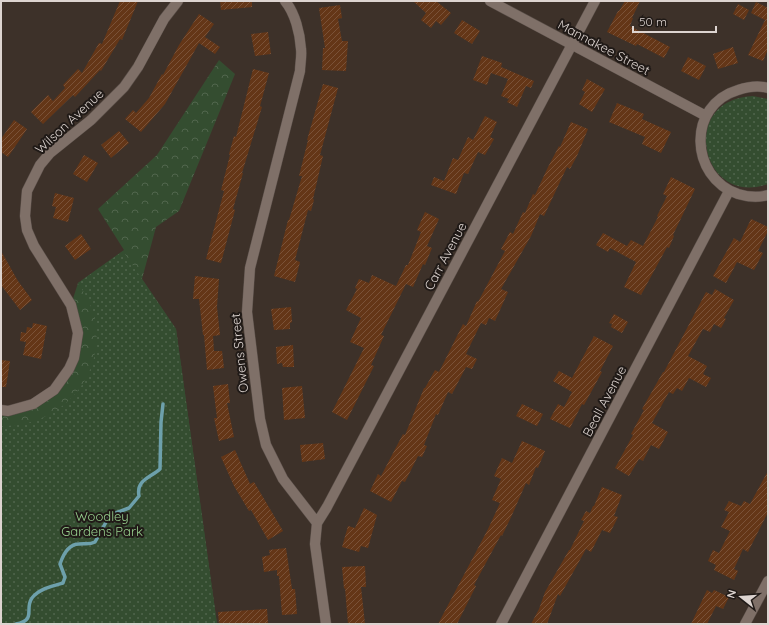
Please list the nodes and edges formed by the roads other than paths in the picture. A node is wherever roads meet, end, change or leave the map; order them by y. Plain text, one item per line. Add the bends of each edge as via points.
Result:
1 (178, 1) edge
2 (285, 1) edge
3 (490, 1) edge
4 (595, 1) edge
5 (572, 45) junction
6 (768, 88) edge
7 (706, 116) junction
8 (729, 191) junction
9 (768, 195) edge
10 (1, 410) edge
11 (316, 523) junction
12 (768, 581) edge
13 (326, 624) edge
14 (501, 624) edge
15 (745, 624) edge

1 - 10 street, Wilson Avenue via 164,19 124,87 92,120 50,153 40,165 27,191 27,230 34,246 71,305 78,333 70,369 54,390 33,404 8,411
2 - 11 street, Owens Street via 297,23 301,49 300,71 250,268 247,312 260,419 266,445 283,479
3 - 5 street, Mannakee Street
4 - 5 street, Carr Avenue
5 - 7 street, Mannakee Street
5 - 11 street, Carr Avenue via 327,507
6 - 7 street via 748,87 731,92 716,102
7 - 8 street via 700,132 700,150 705,166 715,180
8 - 9 street via 745,196
8 - 14 street, Beall Avenue
11 - 13 street via 316,544
12 - 15 street

